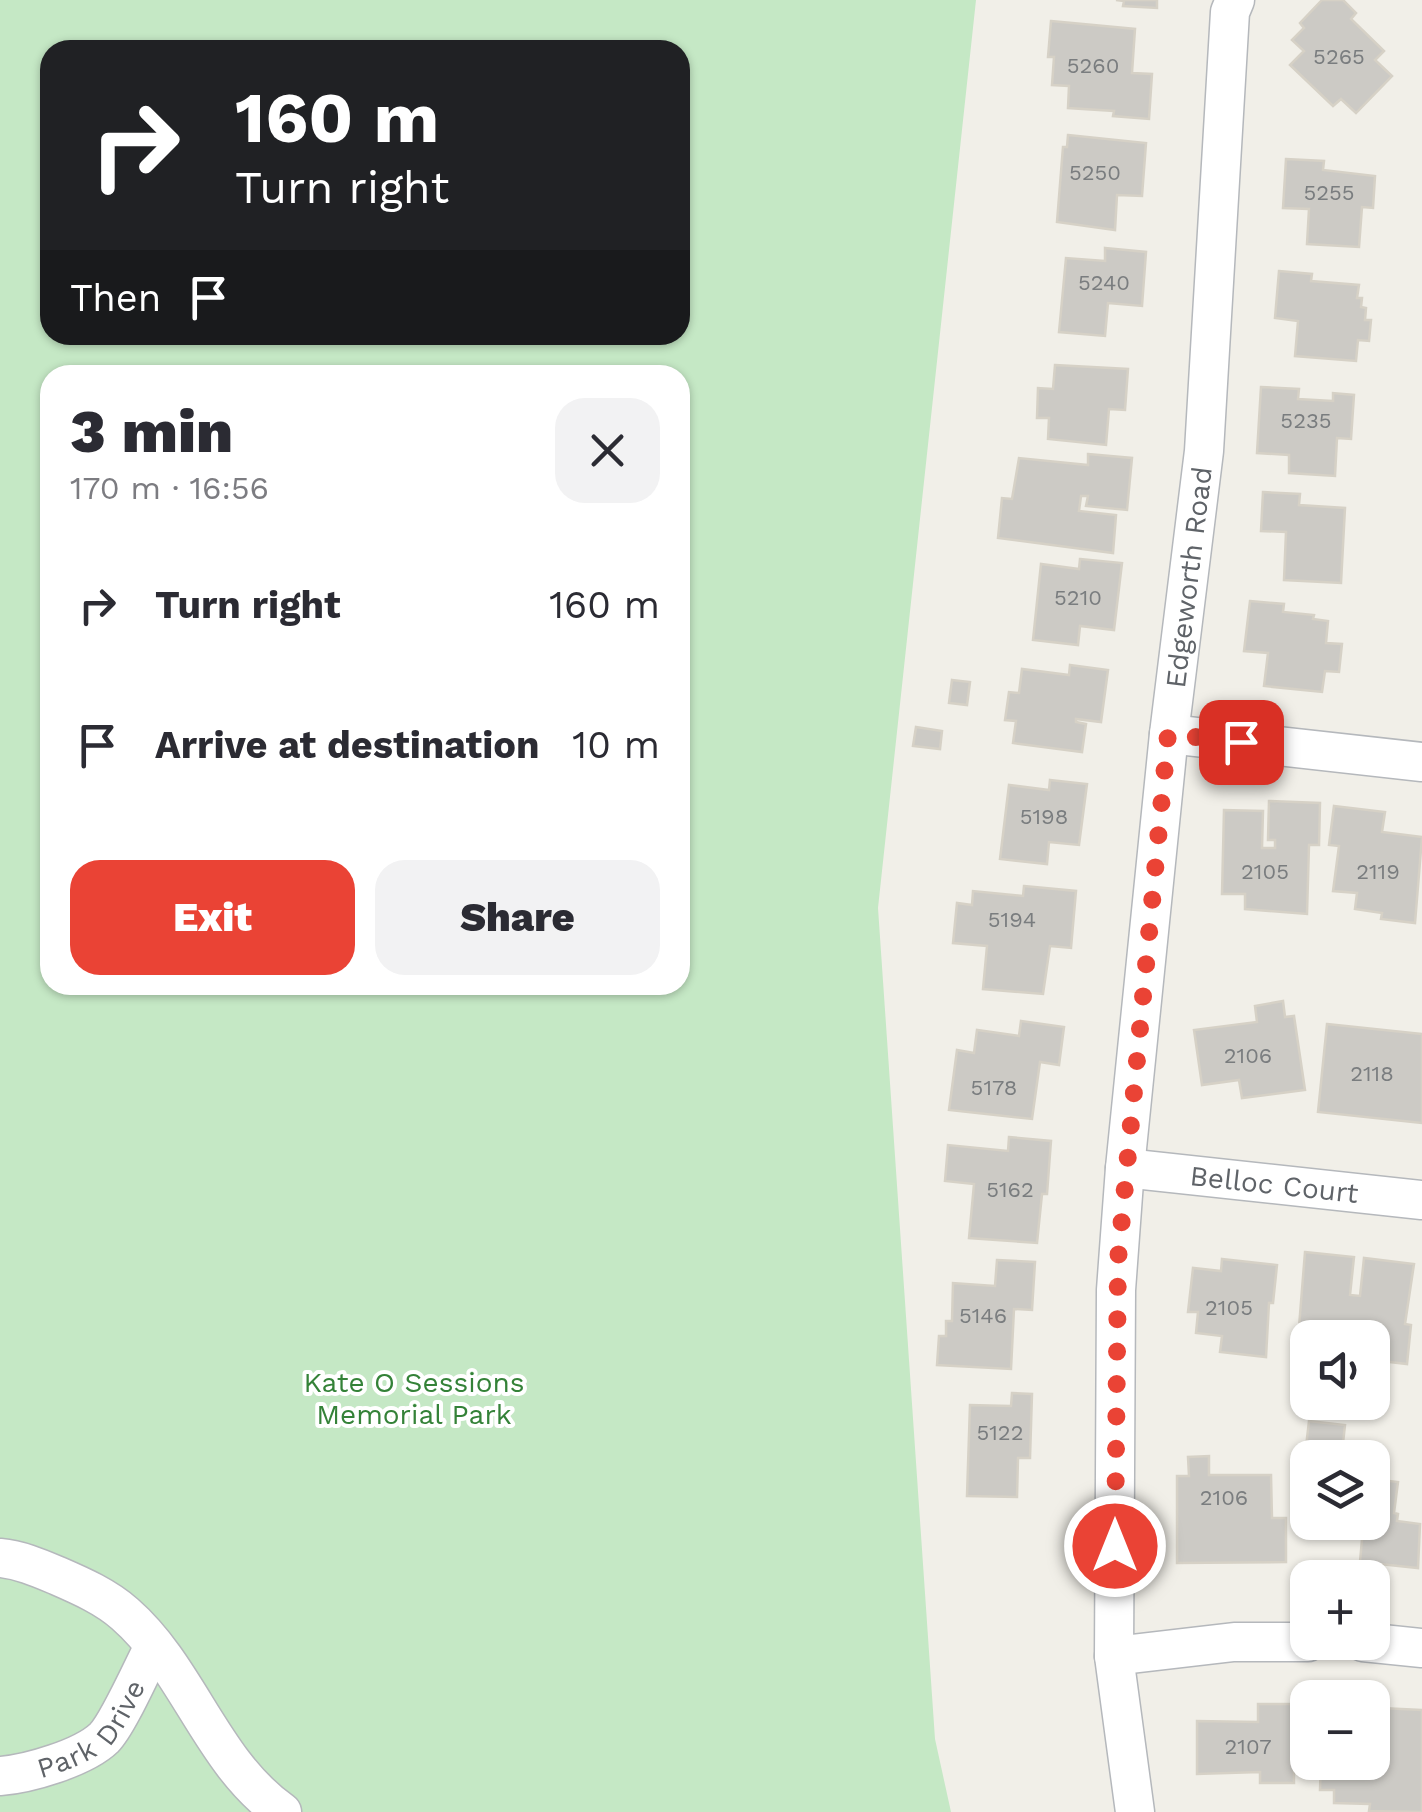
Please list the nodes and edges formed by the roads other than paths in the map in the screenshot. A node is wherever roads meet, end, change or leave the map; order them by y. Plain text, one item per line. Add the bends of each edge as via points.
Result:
1 (1234, 0) edge
2 (1168, 734) junction
3 (1422, 762) edge
4 (1125, 1168) junction
5 (1422, 1200) edge
6 (0, 1558) edge
7 (1290, 1642) edge
8 (1390, 1645) edge
9 (154, 1646) junction
10 (1422, 1648) edge
11 (1114, 1656) junction
12 (0, 1776) edge
13 (282, 1812) edge
14 (1136, 1812) edge

1 - 2 street, Edgeworth Road via 1204,451
2 - 3 street
2 - 4 street, Edgeworth Road
4 - 5 street, Belloc Court
4 - 11 street, Edgeworth Road via 1116,1290
6 - 9 street, Park Drive via 89,1590 125,1614
7 - 11 street
8 - 10 street
9 - 12 street, Park Drive via 105,1737 61,1761
9 - 13 street, Park Drive via 222,1750
11 - 14 street, Edgeworth Road

